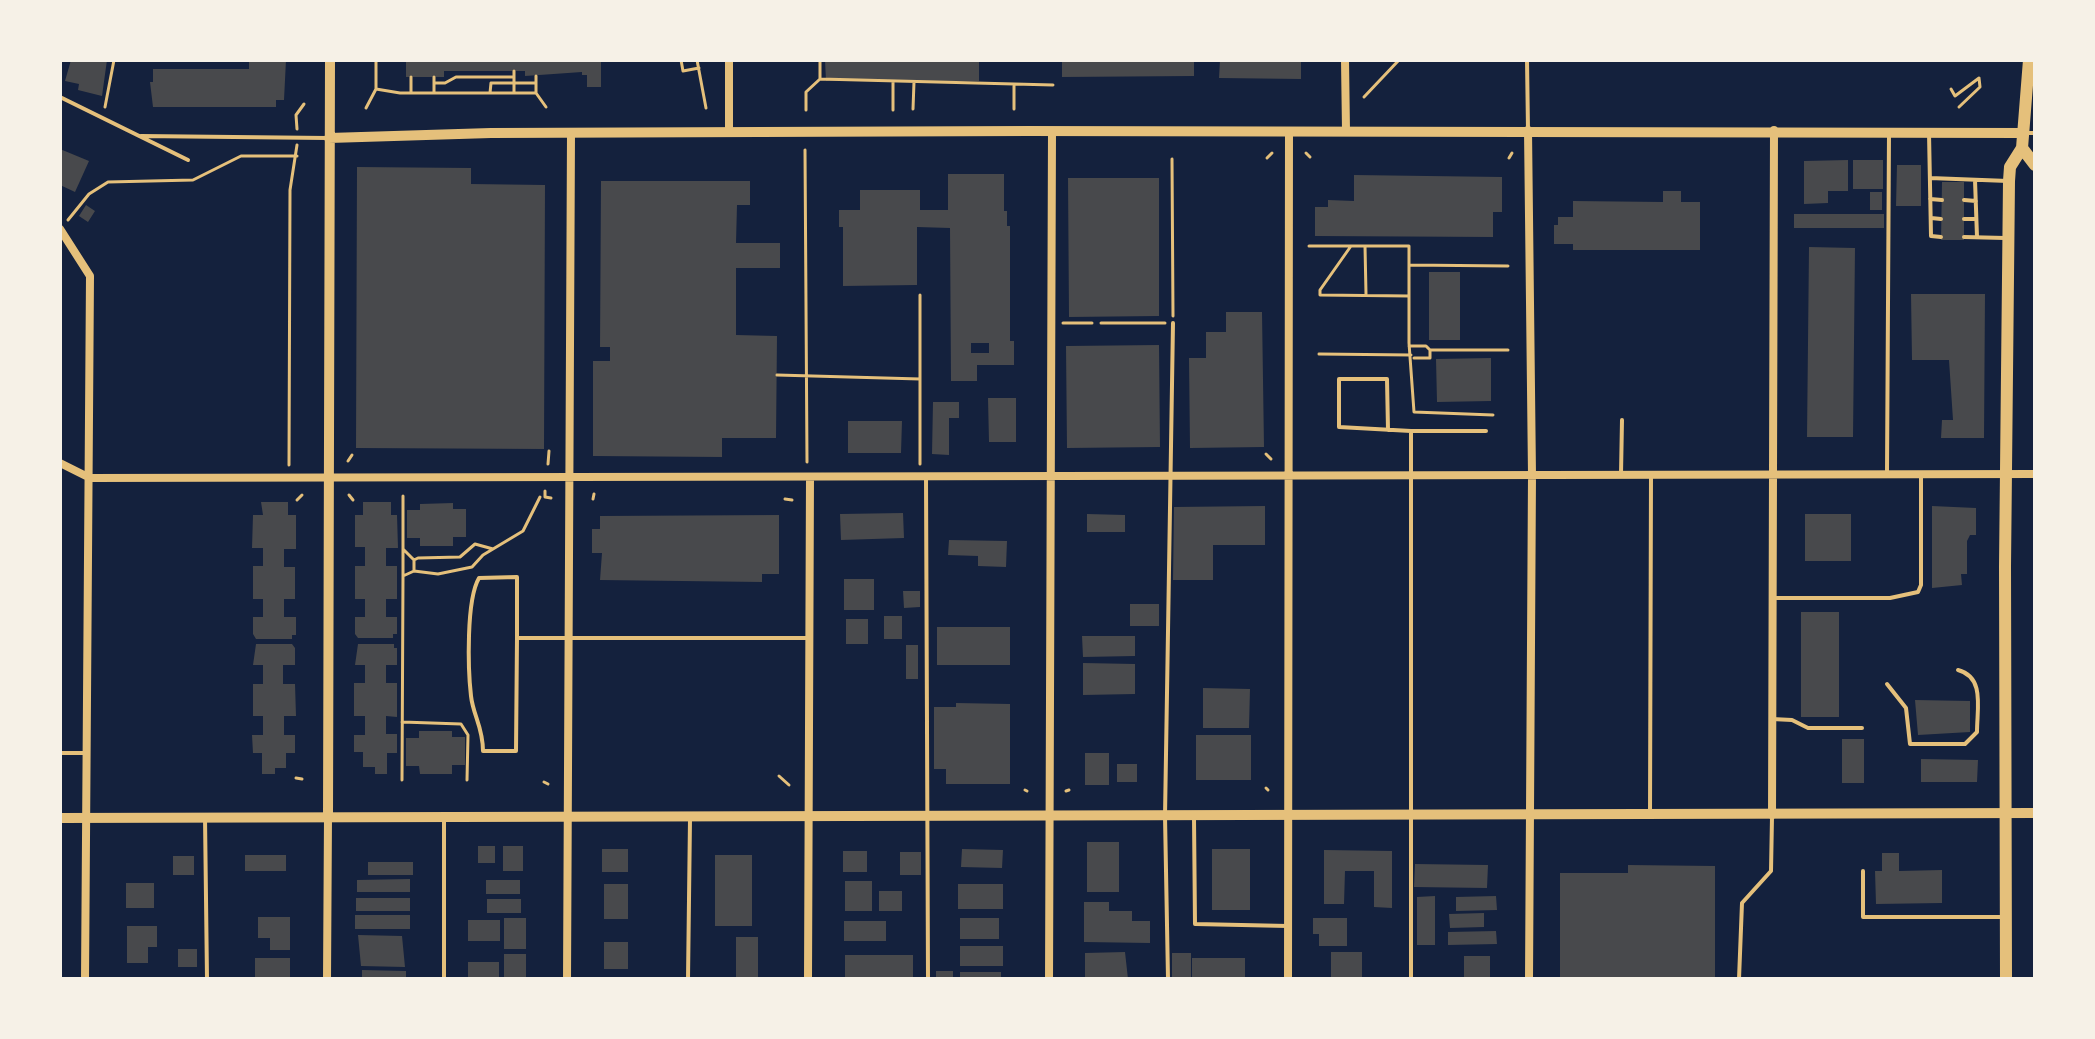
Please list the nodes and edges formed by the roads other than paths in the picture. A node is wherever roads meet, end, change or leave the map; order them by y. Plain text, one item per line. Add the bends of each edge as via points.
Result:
1 (330, 60) edge
2 (729, 60) edge
3 (1345, 60) edge
4 (1527, 60) edge
5 (2029, 60) edge
6 (60, 97) edge
7 (1774, 129) junction
8 (1528, 130) junction
9 (1929, 130) junction
10 (1052, 131) junction
11 (1289, 131) junction
12 (1346, 131) junction
13 (1889, 131) junction
14 (729, 132) junction
15 (571, 133) junction
16 (2029, 133) edge
17 (141, 136) junction
18 (329, 138) junction
19 (2022, 148) junction
20 (188, 160) dead end
21 (2035, 165) edge
22 (1930, 178) junction
23 (1975, 179) junction
24 (2009, 181) junction
25 (1930, 199) junction
26 (1942, 200) dead end
27 (1964, 200) dead end
28 (1976, 201) junction
29 (1931, 218) junction
30 (1941, 219) dead end
31 (1964, 219) dead end
32 (1976, 219) junction
33 (60, 229) edge
34 (1941, 237) dead end
35 (1964, 237) dead end
36 (1977, 237) junction
37 (2008, 238) junction
38 (1173, 323) road end
39 (1622, 420) dead end
40 (1388, 430) junction
41 (1411, 431) junction
42 (1486, 431) dead end
43 (60, 463) edge
44 (1887, 474) junction
45 (1921, 474) junction
46 (2007, 474) junction
47 (2035, 474) edge
48 (1411, 475) junction
49 (1532, 475) junction
50 (1621, 475) junction
51 (1651, 475) junction
52 (1774, 475) junction
53 (923, 476) junction
54 (1051, 476) junction
55 (1171, 476) junction
56 (1286, 476) junction
57 (569, 477) junction
58 (810, 477) junction
59 (90, 478) junction
60 (329, 478) junction
61 (1773, 598) junction
62 (517, 638) junction
63 (569, 638) junction
64 (810, 638) junction
65 (1958, 670) dead end
66 (1887, 684) dead end
67 (1772, 719) junction
68 (1862, 728) dead end
69 (60, 753) edge
70 (85, 753) junction
71 (2006, 813) junction
72 (2035, 813) edge
73 (1194, 815) junction
74 (1288, 815) junction
75 (1412, 815) junction
76 (1529, 815) junction
77 (1650, 815) junction
78 (1772, 815) junction
79 (690, 816) junction
80 (809, 816) junction
81 (927, 816) junction
82 (1050, 816) junction
83 (1165, 816) junction
84 (86, 817) junction
85 (205, 817) junction
86 (328, 817) junction
87 (444, 817) junction
88 (568, 817) junction
89 (60, 818) edge
90 (1863, 871) dead end
91 (2006, 917) junction
92 (1288, 926) junction
93 (85, 979) edge
94 (207, 979) edge
95 (327, 979) edge
96 (444, 979) edge
97 (567, 979) edge
98 (688, 979) edge
99 (808, 979) edge
100 (928, 979) edge
101 (1049, 979) edge
102 (1168, 979) edge
103 (1288, 979) edge
104 (1411, 979) edge
105 (1529, 979) edge
106 (1739, 979) edge
107 (2006, 979) edge

1 - 18 street
2 - 14 street
3 - 12 street
4 - 8 lane
5 - 16 main road
6 - 17 lane
7 - 8 street
7 - 13 street
7 - 52 street
8 - 12 street
8 - 49 street
9 - 13 street
9 - 16 street
9 - 22 lane
10 - 11 street
10 - 14 street
10 - 54 street
11 - 12 street
11 - 56 street
13 - 44 lane
14 - 15 street
15 - 18 street
15 - 57 street
16 - 19 main road
17 - 18 lane
17 - 20 lane
18 - 60 street
19 - 21 main road
19 - 24 main road via 2010,167
22 - 23 lane
22 - 25 lane
23 - 24 lane
23 - 28 lane
24 - 37 main road
25 - 26 lane
25 - 29 lane
27 - 28 lane
28 - 32 lane
29 - 30 lane
29 - 34 lane via 1931,236
31 - 32 lane
32 - 36 lane
33 - 59 street via 90,276
35 - 36 lane
36 - 37 lane
37 - 46 main road
38 - 55 lane
39 - 50 lane
40 - 40 lane via 1339,427 1339,379 1387,379
40 - 41 lane
41 - 42 lane
41 - 48 lane
43 - 59 street
44 - 45 street
44 - 52 street
45 - 46 street
45 - 61 lane via 1918,592 1890,598
46 - 47 street
46 - 71 main road
48 - 49 street
48 - 56 street
48 - 75 lane
49 - 50 street
49 - 76 street
50 - 51 street
51 - 52 street
51 - 77 lane
52 - 61 street
53 - 54 street
53 - 58 street
53 - 81 lane
54 - 55 street
54 - 82 street
55 - 56 street
55 - 83 lane
56 - 74 street
57 - 58 street
57 - 60 street
57 - 63 street
58 - 64 street
59 - 60 street
59 - 70 street
60 - 86 street
61 - 67 street
62 - 62 lane via 517,577 479,578 472,603 471,700 482,727 483,751 516,751
62 - 63 lane
63 - 64 lane
63 - 88 street
64 - 80 street
65 - 66 lane via 1970,673 1977,683 1977,732 1965,744 1910,744 1906,708
67 - 68 lane via 1808,728
67 - 78 street
69 - 70 lane
70 - 84 street
71 - 72 street
71 - 78 street
71 - 91 main road
73 - 74 street
73 - 83 street
73 - 92 lane via 1195,924
74 - 75 street
74 - 92 street
75 - 76 street
75 - 104 lane
76 - 77 street
76 - 105 street
77 - 78 street
78 - 106 lane via 1771,871 1742,903
79 - 80 street
79 - 88 street
79 - 98 lane
80 - 81 street
80 - 99 street
81 - 82 street
81 - 100 lane
82 - 83 street
82 - 101 street
83 - 102 lane
84 - 85 street
84 - 89 street
84 - 93 street
85 - 86 street
85 - 94 lane
86 - 87 street
86 - 95 street
87 - 88 street
87 - 96 lane
88 - 97 street
90 - 91 lane via 1863,917
91 - 107 main road
92 - 103 street

